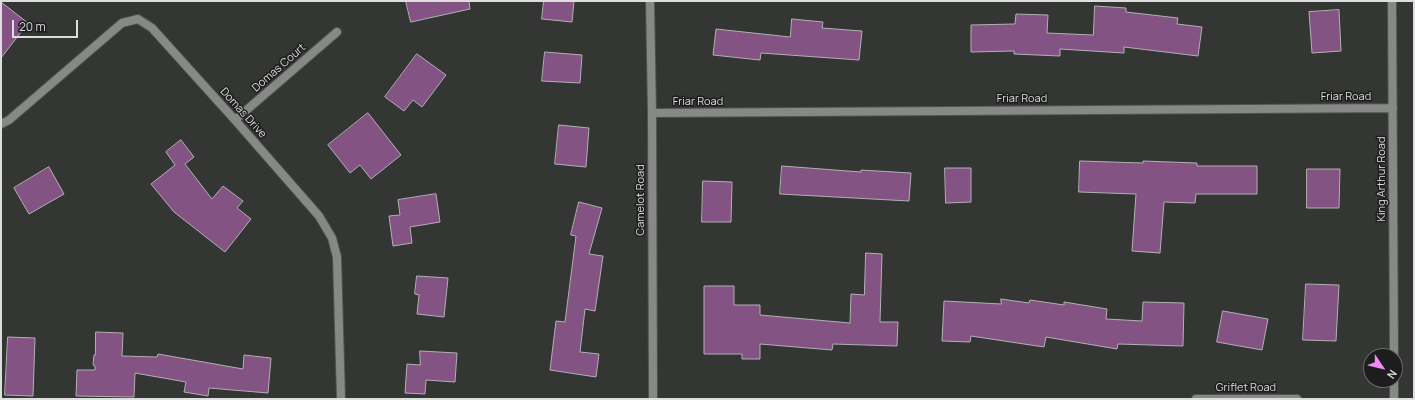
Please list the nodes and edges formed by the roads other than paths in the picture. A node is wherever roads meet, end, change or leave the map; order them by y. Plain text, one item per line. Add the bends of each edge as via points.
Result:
1 (650, 1) edge
2 (1392, 1) edge
3 (337, 32) dead end
4 (1392, 108) junction
5 (652, 113) junction
6 (235, 120) junction
7 (1, 124) edge
8 (1394, 348) edge
9 (1394, 388) edge
10 (341, 399) edge
11 (653, 399) edge
12 (1196, 399) edge
13 (1297, 399) edge
14 (1394, 399) edge

1 - 5 street, Camelot Road
2 - 4 street, King Arthur Road
3 - 6 street, Domas Court
4 - 5 street, Friar Road
4 - 8 street, King Arthur Road
5 - 11 street, Camelot Road
6 - 7 street, Domas Drive via 152,28 138,19 122,24 9,120
6 - 10 street, Domas Drive via 319,216 332,238 337,257
9 - 14 street
12 - 13 street, Griflet Road

